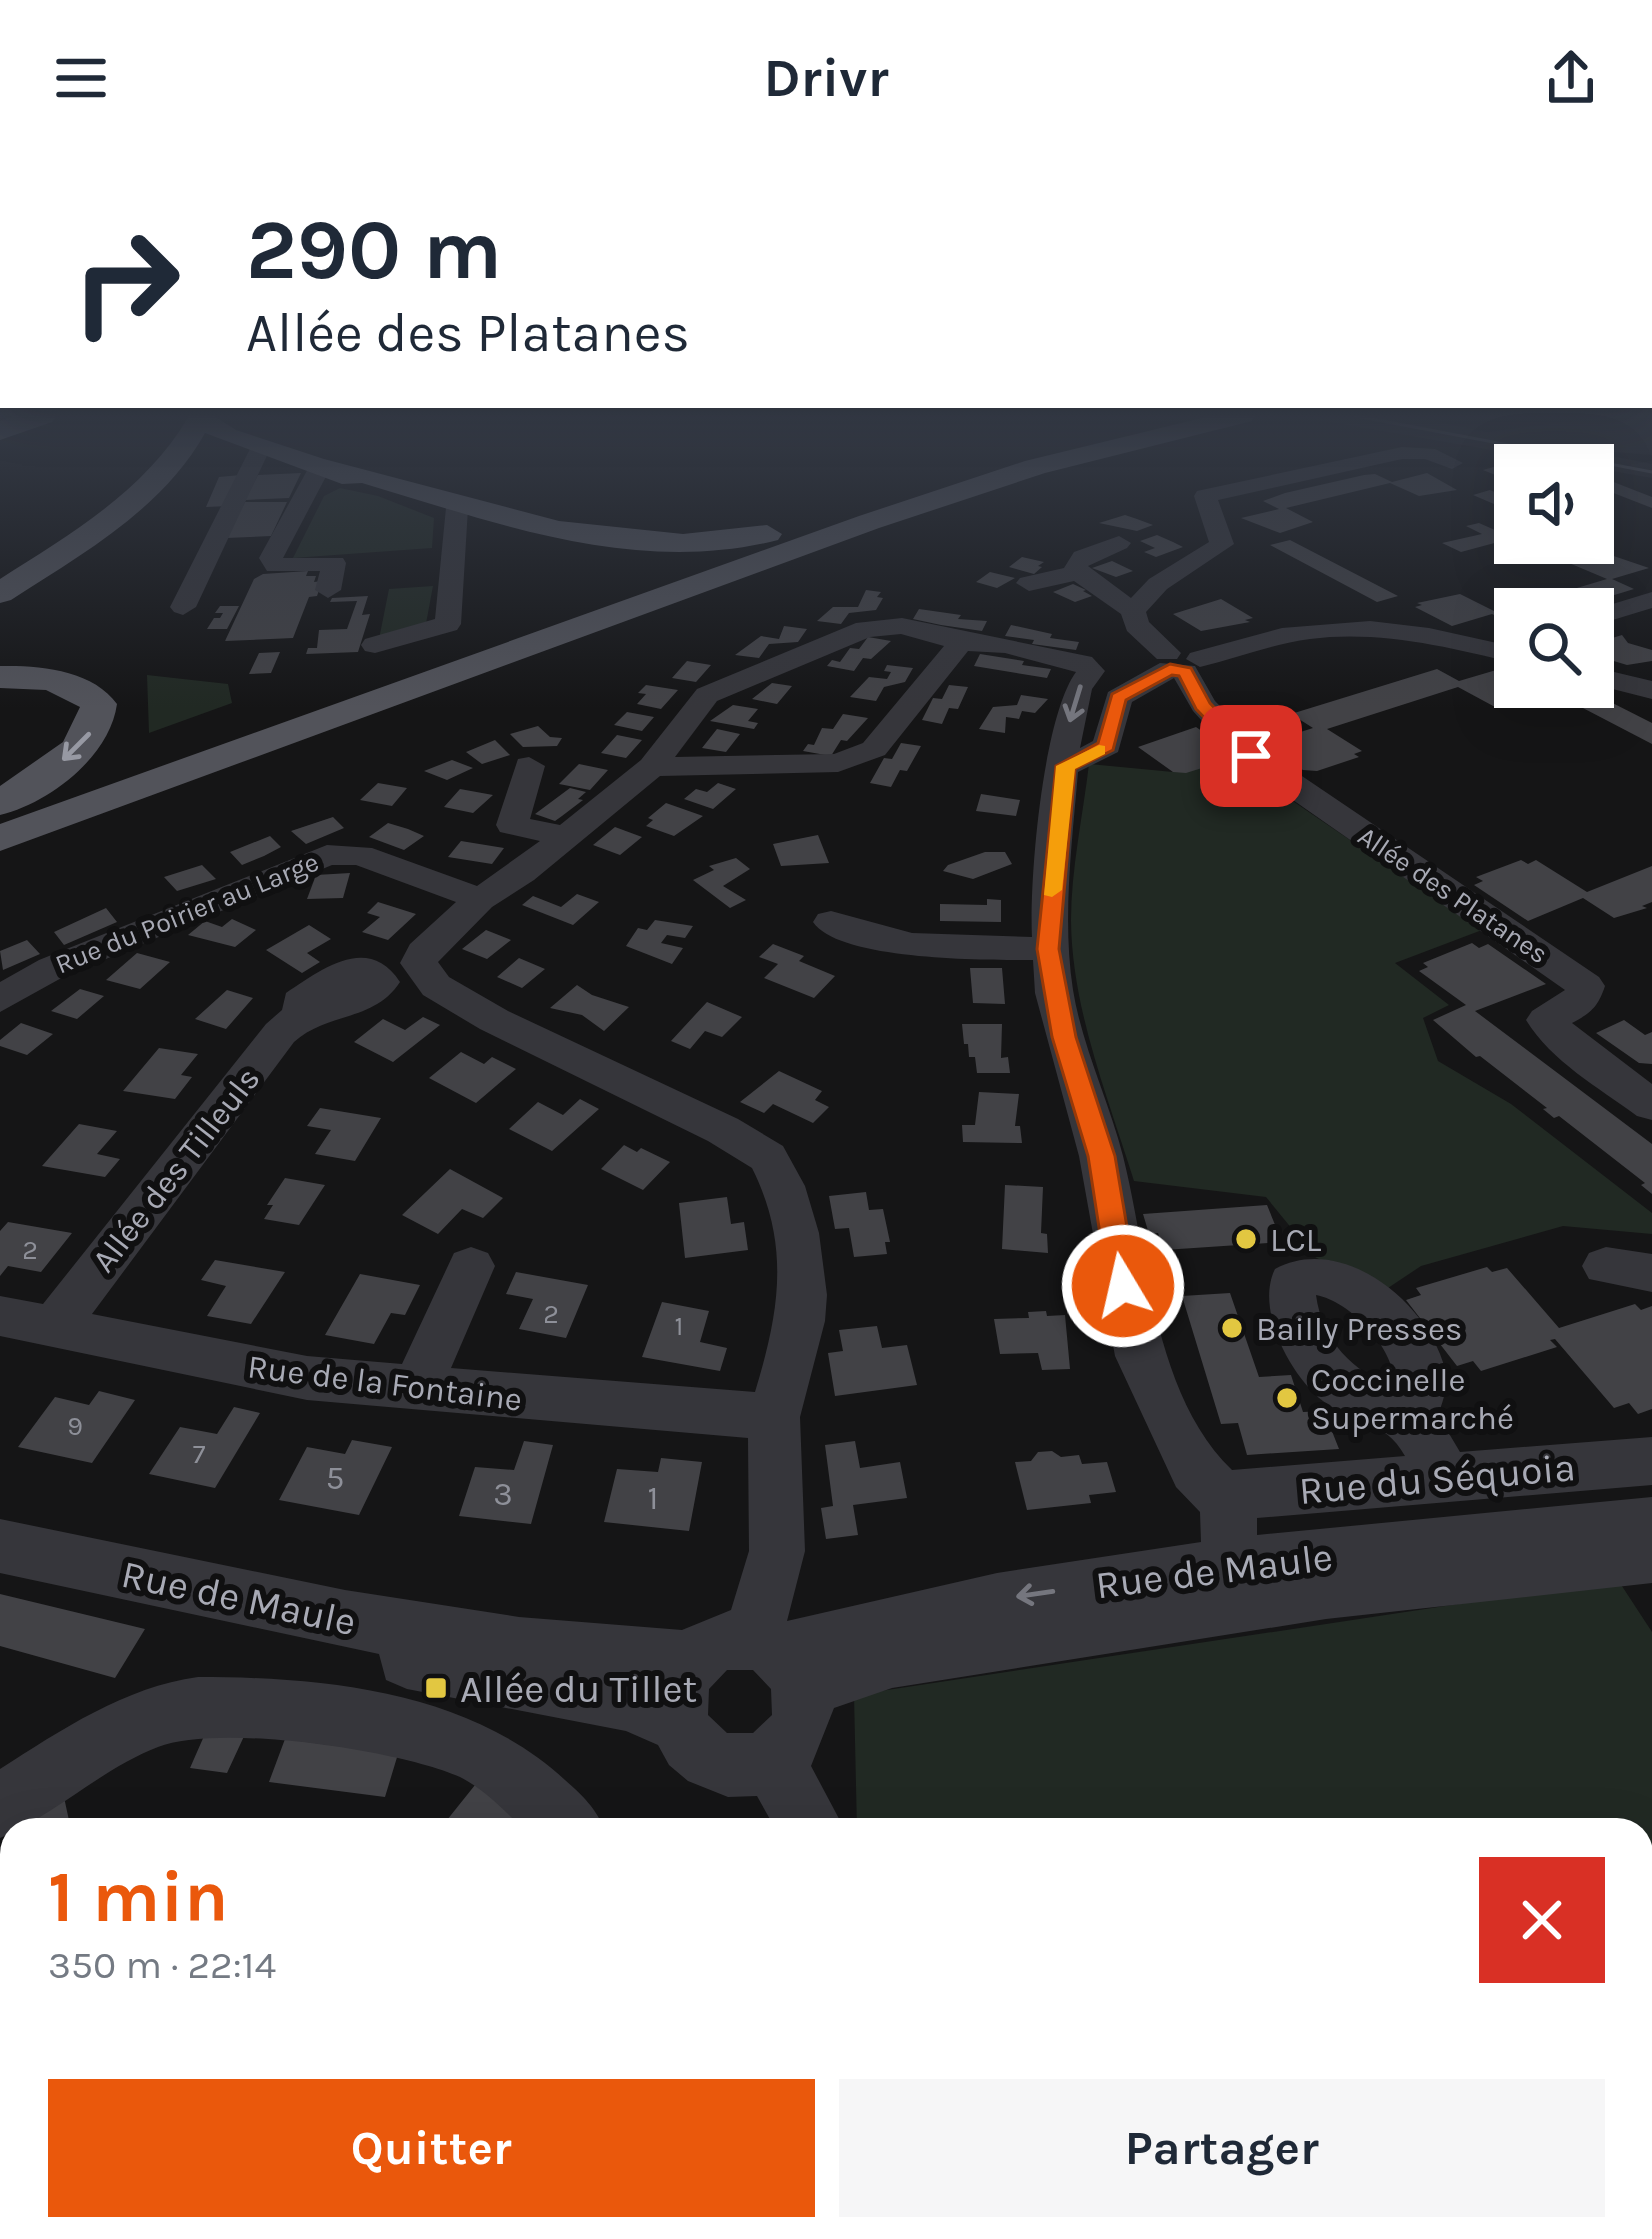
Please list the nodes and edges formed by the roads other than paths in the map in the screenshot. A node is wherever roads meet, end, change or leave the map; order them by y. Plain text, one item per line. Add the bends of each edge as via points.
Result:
1 (115, 513) edge
2 (215, 513) edge
3 (295, 513) edge
4 (459, 513) edge
5 (483, 513) edge
6 (869, 513) edge
7 (896, 513) edge
8 (1211, 513) edge
9 (842, 522) junction
10 (1119, 543) dead end
11 (1078, 573) junction
12 (1028, 583) dead end
13 (328, 590) dead end
14 (0, 593) edge
15 (1652, 600) edge
16 (183, 607) dead end
17 (1614, 612) edge
18 (1134, 618) junction
19 (961, 642) junction
20 (375, 644) dead end
21 (1494, 647) edge
22 (1068, 659) junction
23 (1181, 663) junction
24 (0, 676) edge
25 (1614, 680) edge
26 (1652, 690) edge
27 (529, 766) dead end
28 (1066, 766) junction
29 (652, 767) junction
30 (0, 803) edge
31 (0, 820) edge
32 (567, 837) junction
33 (0, 838) edge
34 (480, 899) junction
35 (831, 922) dead end
36 (1048, 949) junction
37 (0, 999) edge
38 (302, 1015) dead end
39 (1652, 1105) edge
40 (471, 1266) dead end
41 (0, 1316) edge
42 (54, 1327) junction
43 (416, 1389) junction
44 (1411, 1417) dead end
45 (774, 1418) junction
46 (1652, 1461) edge
47 (1445, 1478) junction
48 (1300, 1490) junction
49 (1221, 1496) junction
50 (1652, 1523) edge
51 (0, 1546) edge
52 (1343, 1553) junction
53 (1652, 1556) edge
54 (0, 1570) edge
55 (1228, 1585) junction
56 (779, 1660) junction
57 (694, 1661) junction
58 (679, 1723) junction
59 (771, 1759) junction
60 (0, 1806) edge
61 (558, 1818) edge
62 (805, 1818) edge

1 - 14 main road
2 - 16 street
3 - 13 street via 271,559 276,566 334,563
4 - 20 street via 448,624
5 - 9 main road via 644,544 724,542
6 - 9 main road
7 - 33 main road
8 - 18 street via 1222,544 1158,584
9 - 31 main road
10 - 11 street via 1083,556
11 - 12 street
11 - 18 street
15 - 17 street
18 - 22 street via 1091,655
18 - 23 street
19 - 22 street
19 - 29 street via 902,626 865,629 707,695
19 - 29 street via 874,749 858,757
21 - 23 street via 1351,629 1283,635
22 -> 28 street via 1091,671 1078,689
23 - 28 street via 1118,698 1107,746
23 - 39 street, Allée des Platanes via 1203,705 1251,756 1586,986 1580,1002 1546,1020
24 -> 30 main road via 77,686 99,704 83,743
25 - 26 street
27 - 32 street via 512,825
28 - 36 street
29 - 32 street
32 - 34 street
34 - 37 street, Rue du Poirier au Large via 360,855 327,855 34,976
34 - 45 street via 423,952 419,963 436,986 768,1157 796,1232 803,1294
35 - 36 street via 875,941
36 - 49 street via 1064,1037 1101,1156 1140,1356 1195,1470
38 - 42 street, Allée des Tilleuls via 280,1033
40 - 43 street
41 - 42 street, Rue de la Fontaine
42 - 43 street, Rue de la Fontaine via 307,1378
43 - 45 street, Rue de la Fontaine
44 - 47 street
45 - 56 street
46 - 47 street, Rue du Séquoia
47 - 48 street, Rue du Séquoia
48 - 49 street, Rue du Séquoia
48 - 52 street
49 - 55 street via 1229,1516
50 - 52 street, Rue de Maule
51 - 57 street, Rue de Maule via 327,1619 614,1658
52 - 55 street, Rue de Maule
53 - 55 street, Rue de Maule
54 - 58 street, Rue de Maule via 321,1643 629,1701
55 - 56 street, Rue de Maule via 892,1658
56 - 57 street via 715,1645
56 - 59 street via 797,1727
57 - 58 street via 679,1690
58 - 59 street via 709,1761 751,1767
59 - 62 street
60 - 61 street via 169,1712 221,1706 401,1729 486,1756

